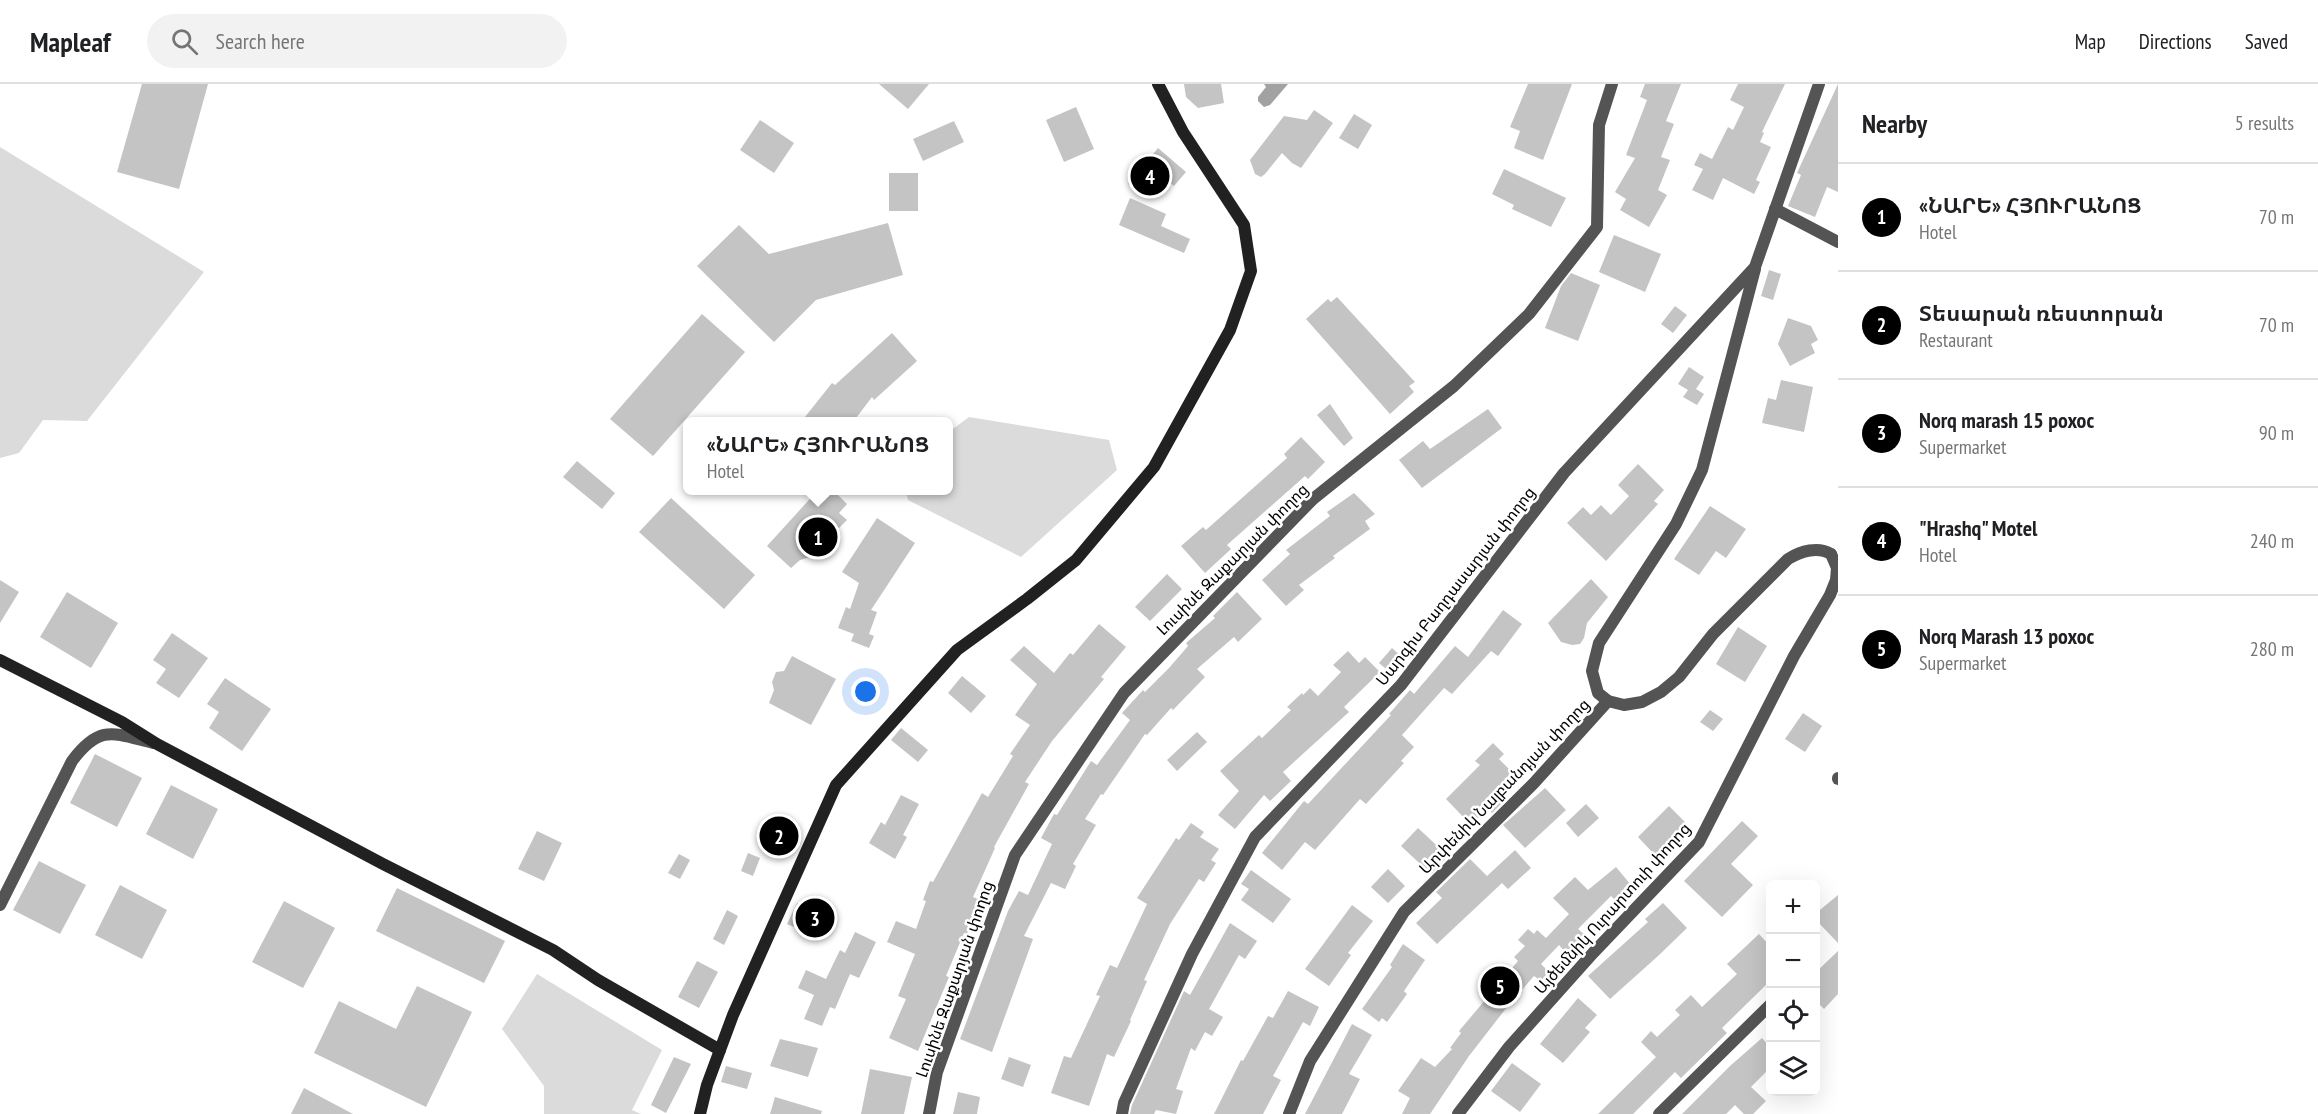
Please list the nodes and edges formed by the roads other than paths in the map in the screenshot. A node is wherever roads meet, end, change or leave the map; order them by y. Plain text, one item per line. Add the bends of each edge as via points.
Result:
1 (1158, 84) edge
2 (1612, 84) edge
3 (1819, 84) edge
4 (1775, 209) junction
5 (1838, 242) edge
6 (1755, 267) junction
7 (1835, 553) edge
8 (0, 660) edge
9 (1608, 701) junction
10 (157, 744) junction
11 (0, 905) edge
12 (1766, 1009) edge
13 (720, 1050) junction
14 (700, 1114) edge
15 (929, 1114) edge
16 (1122, 1114) edge
17 (1289, 1114) edge
18 (1458, 1114) edge
19 (1659, 1114) edge

1 - 13 main road via 1183,132 1244,225 1251,271 1230,330 1154,467 1076,560 957,650 836,785 758,955
2 - 15 street, Լուսինե Զաքարյան փողոց via 1599,125 1597,227 1577,254 1529,314 1454,386 1313,499 1124,693 1015,855 937,1072
3 - 4 street, Սարգիս Բաղդասարյան փողոց
4 - 5 street
4 - 6 street, Սարգիս Բաղդասարյան փողոց
6 - 9 street, Արփենիկ Նալբանդյան փողոց via 1701,470 1676,524 1595,652 1593,682
6 - 16 street, Սարգիս Բաղդասարյան փողոց via 1564,473 1401,685 1256,837 1192,954
7 - 9 street via 1812,550 1788,559 1661,692 1632,705
7 - 18 street, Այծեմնիկ Ուրարտուի փողոց via 1836,580 1830,595 1794,656 1699,842 1509,1047
8 - 10 main road
9 - 17 street, Արփենիկ Նալբանդյան փողոց via 1534,783 1404,912 1310,1060
10 - 11 street via 115,733 97,735 81,749
10 - 13 main road via 554,950
12 - 19 street
13 - 14 main road

